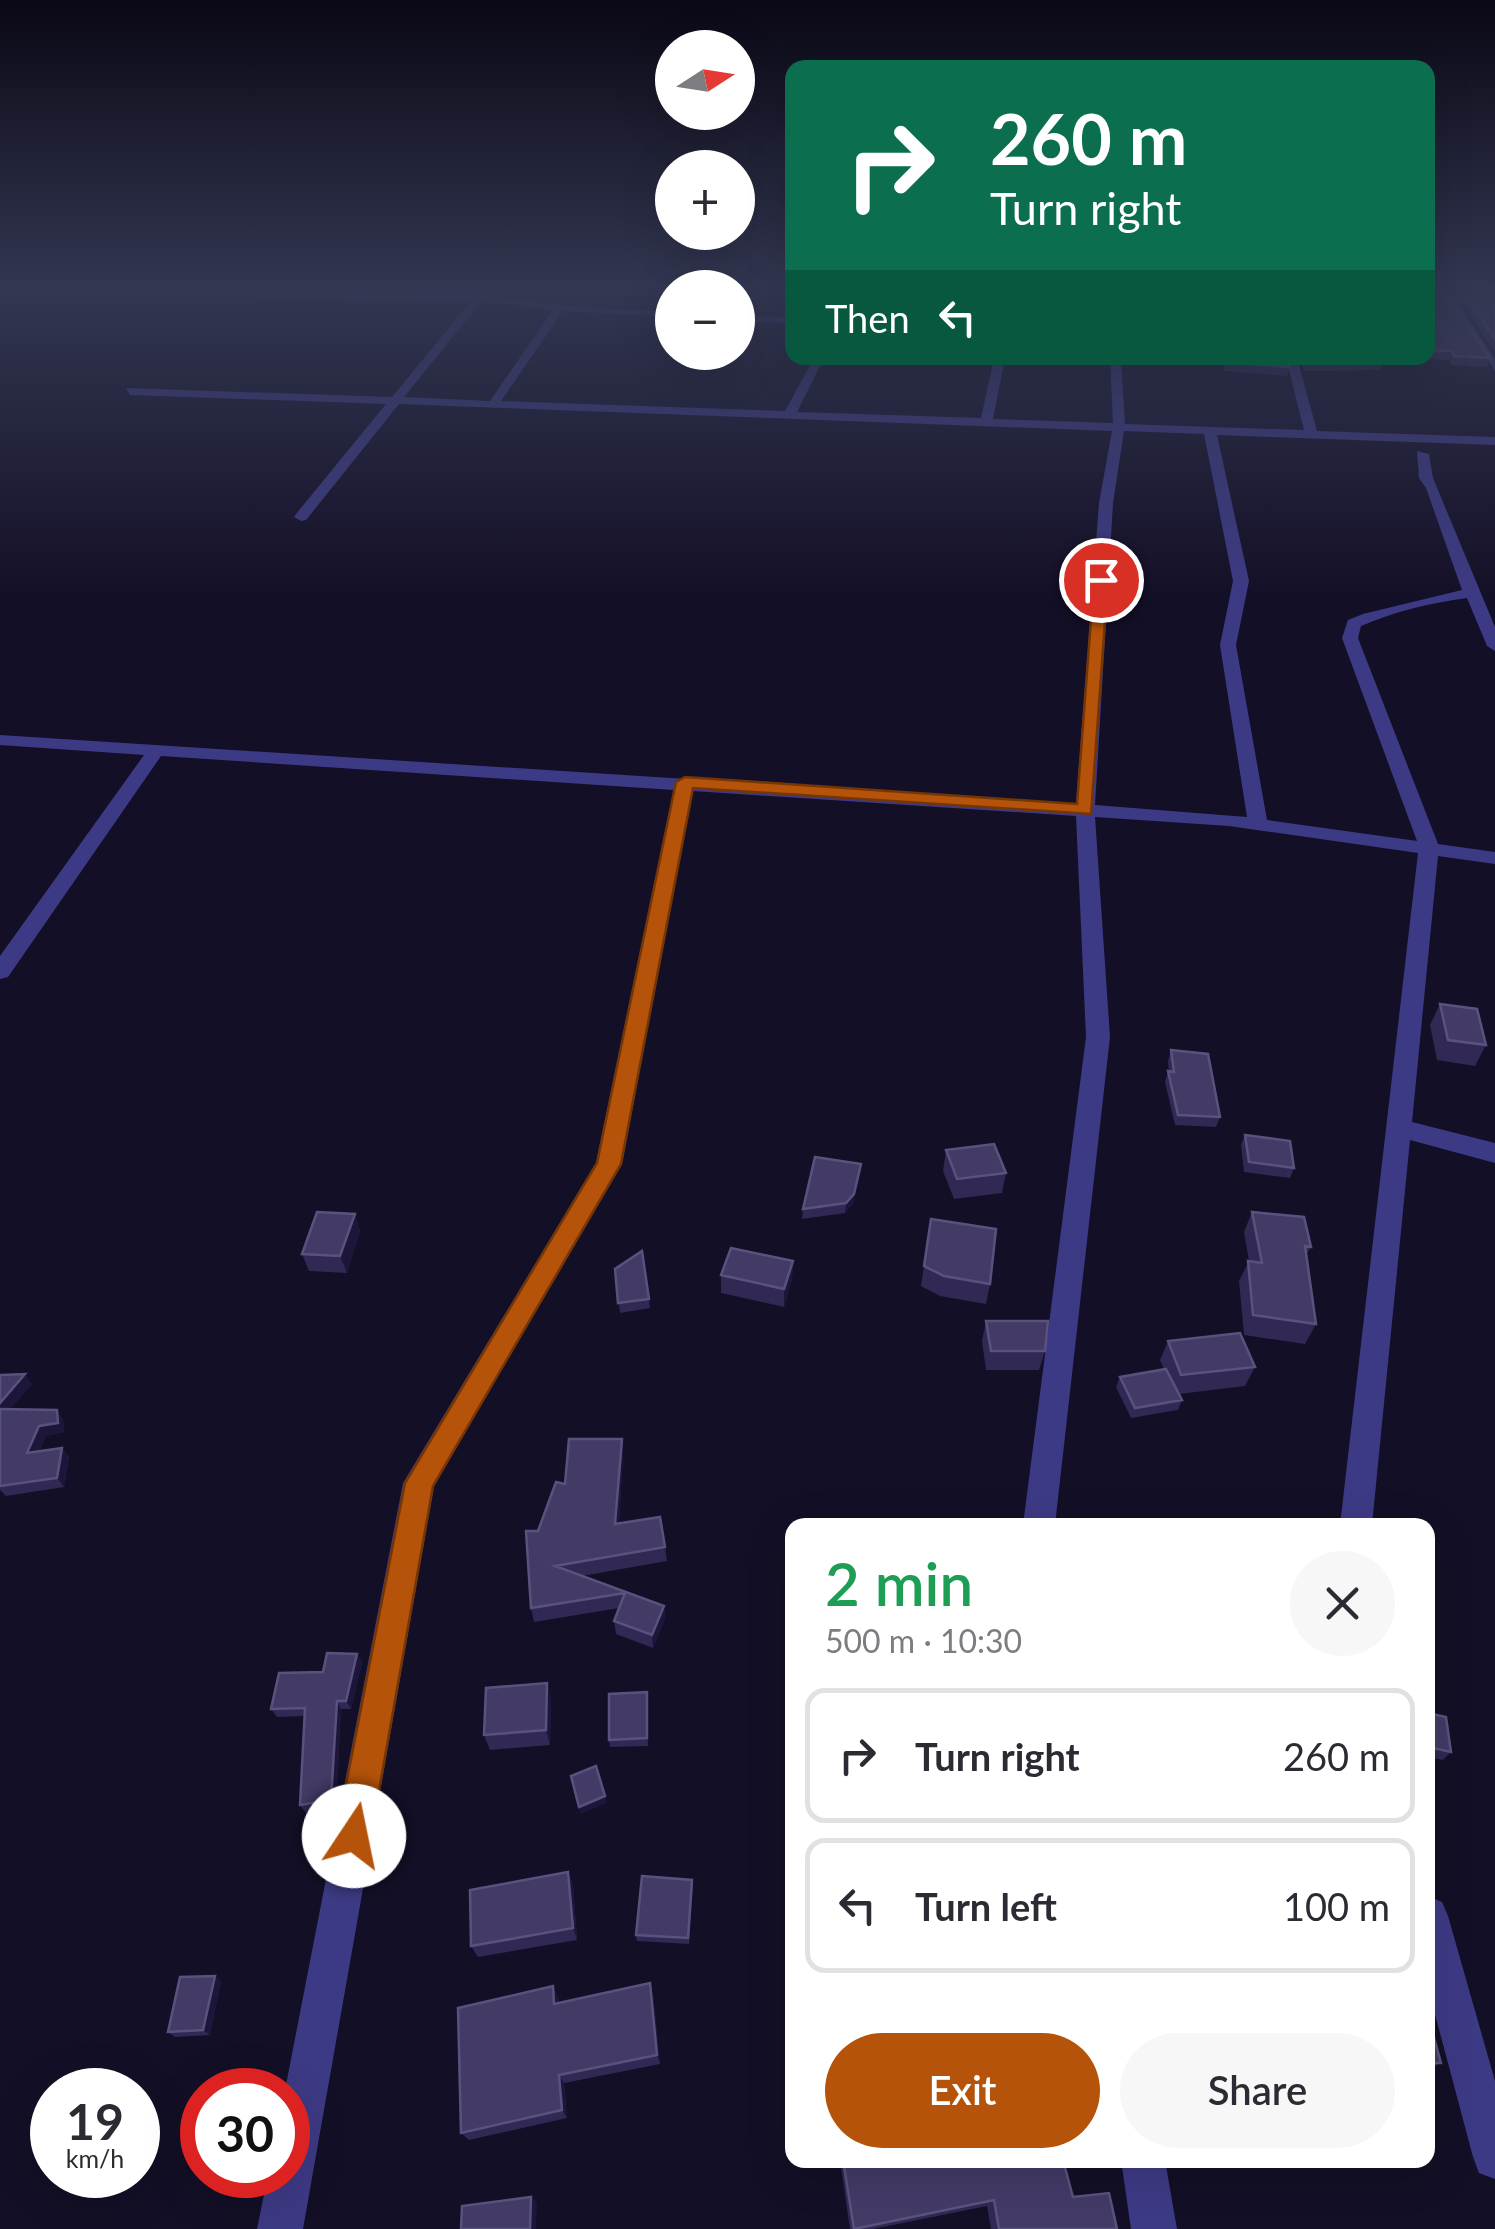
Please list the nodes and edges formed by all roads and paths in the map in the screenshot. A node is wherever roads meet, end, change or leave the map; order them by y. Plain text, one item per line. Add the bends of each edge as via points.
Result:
1 (219, 394) edge
2 (401, 394) edge
3 (500, 394) edge
4 (800, 394) edge
5 (992, 394) edge
6 (1118, 394) edge
7 (1301, 394) edge
8 (396, 400) junction
9 (494, 403) junction
10 (788, 416) junction
11 (987, 420) junction
12 (1120, 424) junction
13 (1209, 428) junction
14 (1311, 432) junction
15 (1387, 436) junction
16 (1444, 439) junction
17 (1495, 441) edge
18 (1422, 454) junction
19 (301, 517) dead end
20 (1495, 588) edge
21 (1470, 589) junction
22 (1495, 646) edge
23 (0, 740) edge
24 (157, 750) junction
25 (685, 782) junction
26 (1085, 810) junction
27 (1258, 824) junction
28 (1429, 847) junction
29 (1495, 858) edge
30 (0, 972) edge
31 (1399, 1128) junction
32 (1495, 1153) edge
33 (1040, 1518) edge
34 (1357, 1518) edge
35 (1435, 1941) edge
36 (1495, 2157) edge
37 (1144, 2168) edge
38 (280, 2229) edge
39 (1154, 2229) edge

1 - 8 street
2 - 8 street
3 - 9 street
4 - 10 street
5 - 11 street
6 - 12 street
7 - 14 street
8 - 9 street
8 - 19 street
9 - 10 street
10 - 11 street
11 - 12 street
12 - 13 street
12 - 26 street via 1106,503
13 - 14 street
13 - 27 street via 1241,582 1228,645
14 - 15 street
15 - 16 street
15 - 18 street
16 - 17 street
16 - 18 street
18 - 21 street
20 - 21 street
21 - 22 street
21 - 28 street via 1372,615 1354,623 1350,638
23 - 24 street
24 - 25 street
24 - 30 street
25 - 26 street
25 - 38 street via 609,1164 420,1483
26 - 27 street
26 - 33 street via 1098,1037
27 - 28 street
28 - 29 street
28 - 31 street
31 - 32 street
31 - 34 street
35 - 36 street
37 - 39 street

